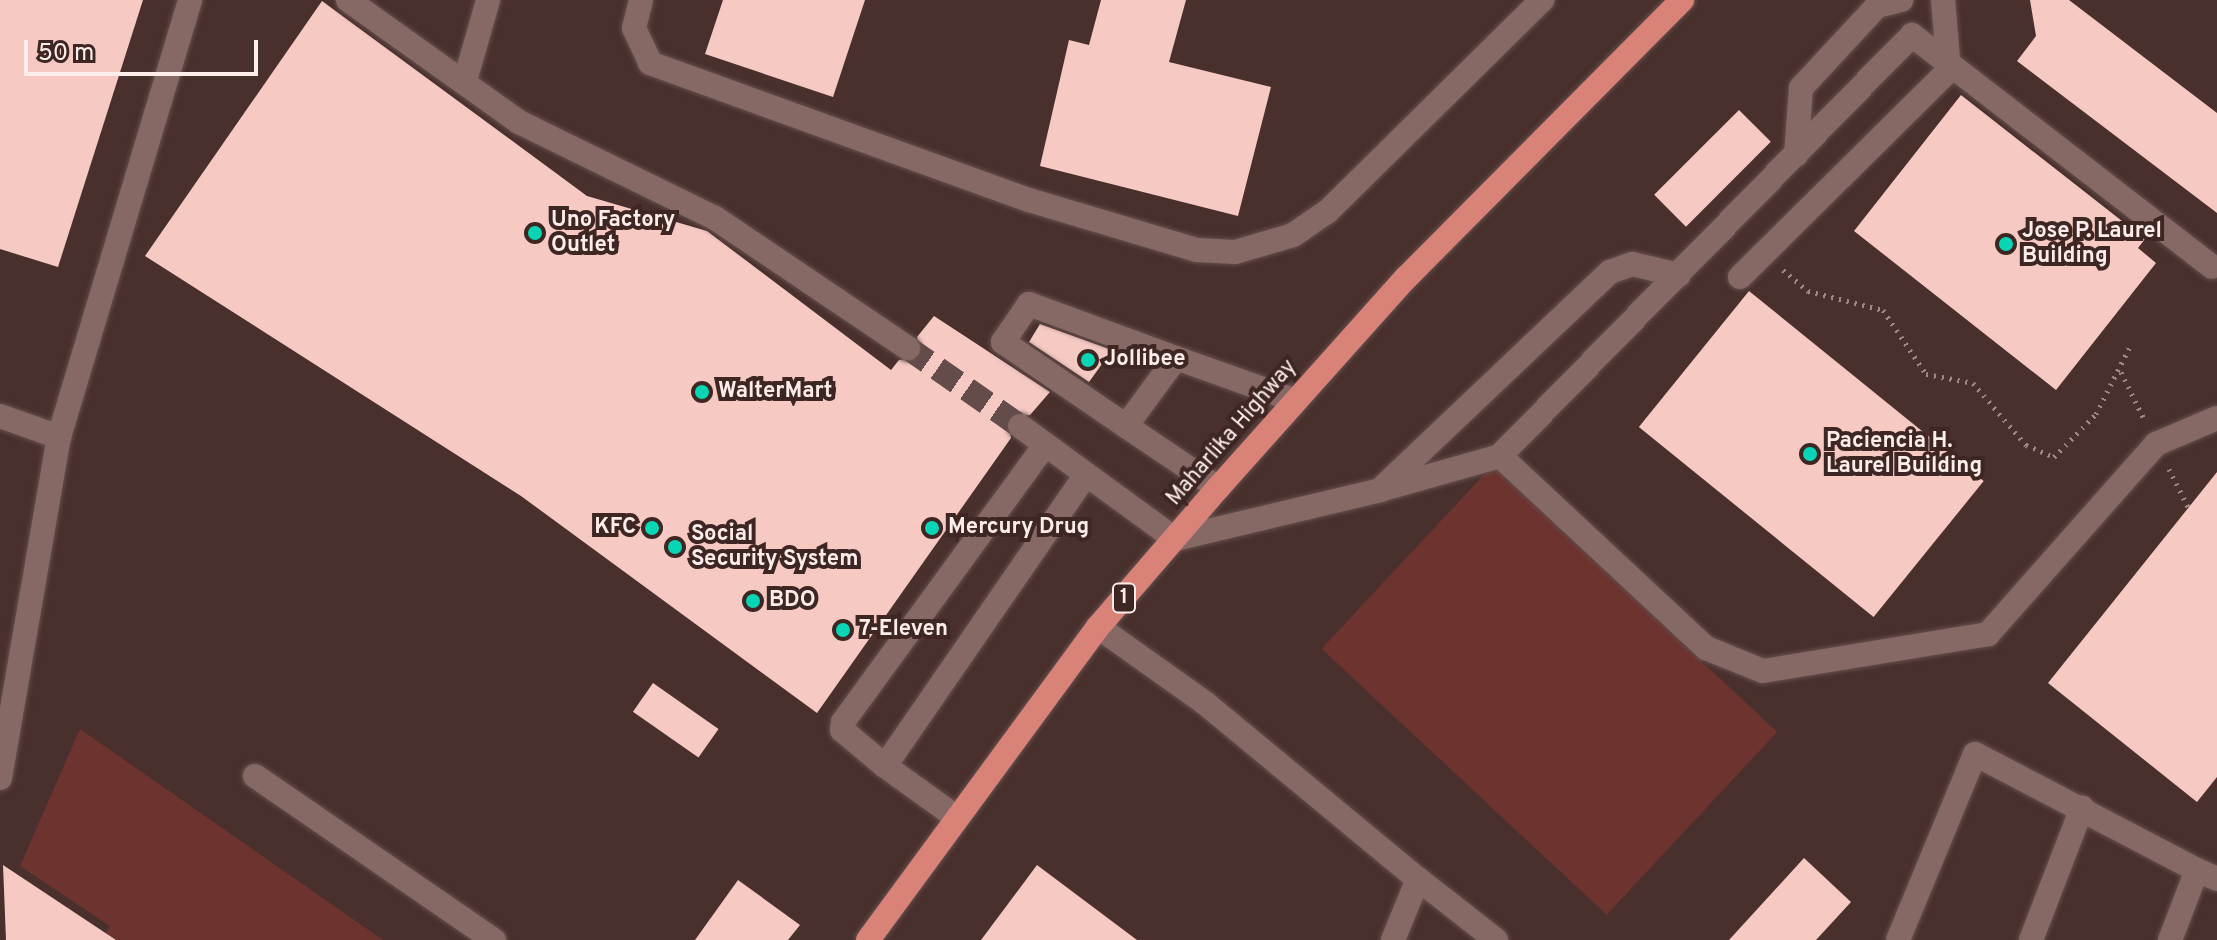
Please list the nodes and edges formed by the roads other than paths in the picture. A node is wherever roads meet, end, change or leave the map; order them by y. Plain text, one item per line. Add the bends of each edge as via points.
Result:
1 (190, 0) edge
2 (348, 0) edge
3 (488, 0) edge
4 (641, 0) edge
5 (1542, 0) edge
6 (1682, 0) edge
7 (1901, 0) edge
8 (1943, 0) edge
9 (1949, 70) junction
10 (465, 81) junction
11 (1796, 155) junction
12 (2212, 267) dead end
13 (1679, 275) junction
14 (1740, 277) dead end
15 (908, 348) tunnel mouth
16 (1176, 358) junction
17 (1294, 400) junction
18 (0, 416) edge
19 (2217, 418) edge
20 (1020, 426) tunnel mouth
21 (1126, 426) junction
22 (59, 437) junction
23 (1044, 446) junction
24 (1500, 456) junction
25 (1084, 477) junction
26 (1218, 488) junction
27 (1380, 490) junction
28 (1175, 539) junction
29 (1098, 627) junction
30 (885, 766) junction
31 (255, 776) dead end
32 (0, 778) edge
33 (2082, 808) junction
34 (956, 817) junction
35 (2207, 874) edge
36 (1418, 879) junction
37 (870, 939) edge
38 (494, 940) edge
39 (1393, 940) edge
40 (1496, 940) edge
41 (1898, 940) edge
42 (2031, 940) edge
43 (2170, 940) edge

1 - 22 lane
2 - 10 lane
3 - 10 lane
4 - 5 lane via 634,28 650,63 1029,200 1197,250 1235,252 1293,235 1328,211
6 - 17 highway, Maharlika Highway / 1
7 - 11 lane via 1877,6 1801,88
8 - 9 lane
9 - 11 lane via 1912,35
9 - 12 lane
9 - 14 lane
10 - 15 lane via 519,122 784,260
11 - 13 lane
13 - 24 lane
13 - 27 lane via 1632,264 1610,272
16 - 17 lane
16 - 21 lane
16 - 21 lane via 1029,304 1003,342
17 - 26 highway, Maharlika Highway / 1
18 - 22 lane
19 - 24 lane via 2156,444 1988,634 1763,671 1706,648
20 - 23 lane
21 - 26 lane
22 - 32 lane
23 - 25 lane
23 - 30 lane via 843,722 842,730
24 - 27 lane
25 - 28 lane
25 - 30 lane
26 - 28 highway, Maharlika Highway / 1
27 - 28 lane
28 - 29 highway, Maharlika Highway / 1
29 - 34 highway, Maharlika Highway / 1
29 - 36 lane via 1205,703
30 - 34 lane
31 - 38 lane
33 - 35 lane
33 - 41 lane via 1975,754
33 - 42 lane
34 - 37 highway, Maharlika Highway / 1
35 - 43 lane
36 - 39 lane
36 - 40 lane

